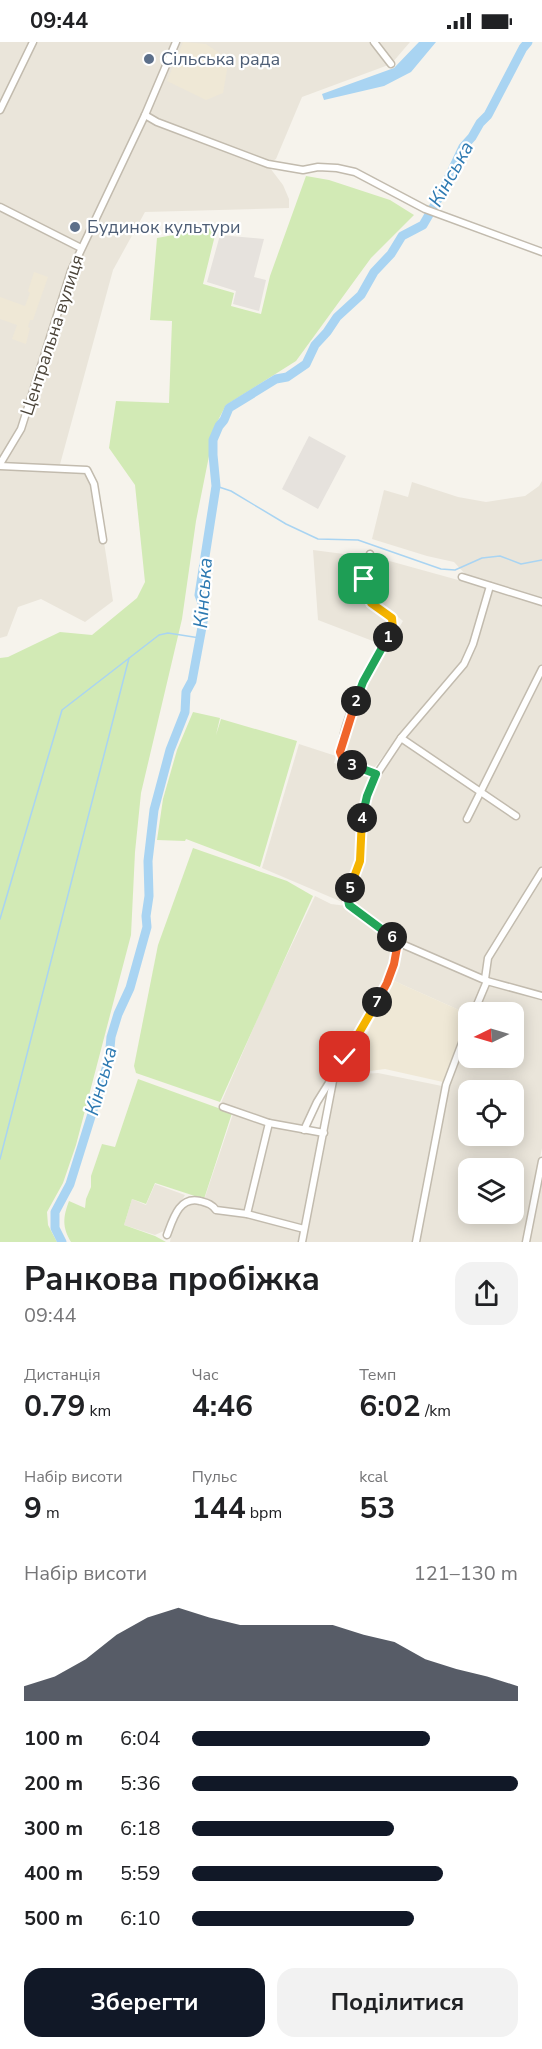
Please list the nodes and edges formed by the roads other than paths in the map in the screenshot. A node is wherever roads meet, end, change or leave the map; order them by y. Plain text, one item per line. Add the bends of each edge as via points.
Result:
1 (33, 42) edge
2 (176, 42) edge
3 (374, 42) edge
4 (391, 64) dead end
5 (0, 110) edge
6 (145, 115) junction
7 (0, 207) edge
8 (81, 248) junction
9 (542, 252) edge
10 (0, 464) edge
11 (103, 540) dead end
12 (370, 554) dead end
13 (462, 577) dead end
14 (490, 586) junction
15 (542, 602) edge
16 (542, 669) edge
17 (401, 738) junction
18 (376, 774) junction
19 (480, 792) junction
20 (516, 816) dead end
21 (467, 819) dead end
22 (542, 871) edge
23 (398, 942) junction
24 (486, 980) junction
25 (542, 996) edge
26 (478, 1002) edge
27 (458, 1053) edge
28 (334, 1076) junction
29 (223, 1107) dead end
30 (269, 1123) junction
31 (304, 1130) junction
32 (324, 1133) junction
33 (542, 1161) edge
34 (247, 1214) junction
35 (304, 1229) junction
36 (167, 1235) dead end
37 (302, 1242) edge
38 (416, 1242) edge
39 (526, 1242) edge

1 - 5 street
2 - 6 street, Центральна вулиця
3 - 4 street
6 - 8 street, Центральна вулиця
6 - 9 street via 268,164 355,172 448,219
7 - 8 street
8 - 10 street, Центральна вулиця via 21,429
10 - 11 street via 87,470 94,484
12 - 18 street via 364,579 366,589 371,603 392,618 393,629 363,682 340,752 344,762
13 - 14 street
14 - 15 street
14 - 17 street via 464,664
16 - 19 street
17 - 18 street
17 - 19 street
18 - 23 street via 363,810 360,861 347,901
19 - 20 street
19 - 21 street
22 - 24 street via 488,958
23 - 24 street
23 - 28 street via 387,983
24 - 25 street
24 - 26 street
27 - 38 street via 446,1084
28 - 31 street
28 - 32 street
29 - 30 street
30 - 31 street
30 - 34 street
31 - 32 street
32 - 35 street
33 - 39 street
34 - 35 street
34 - 36 street via 216,1210 207,1203 188,1200 172,1219
35 - 37 street

